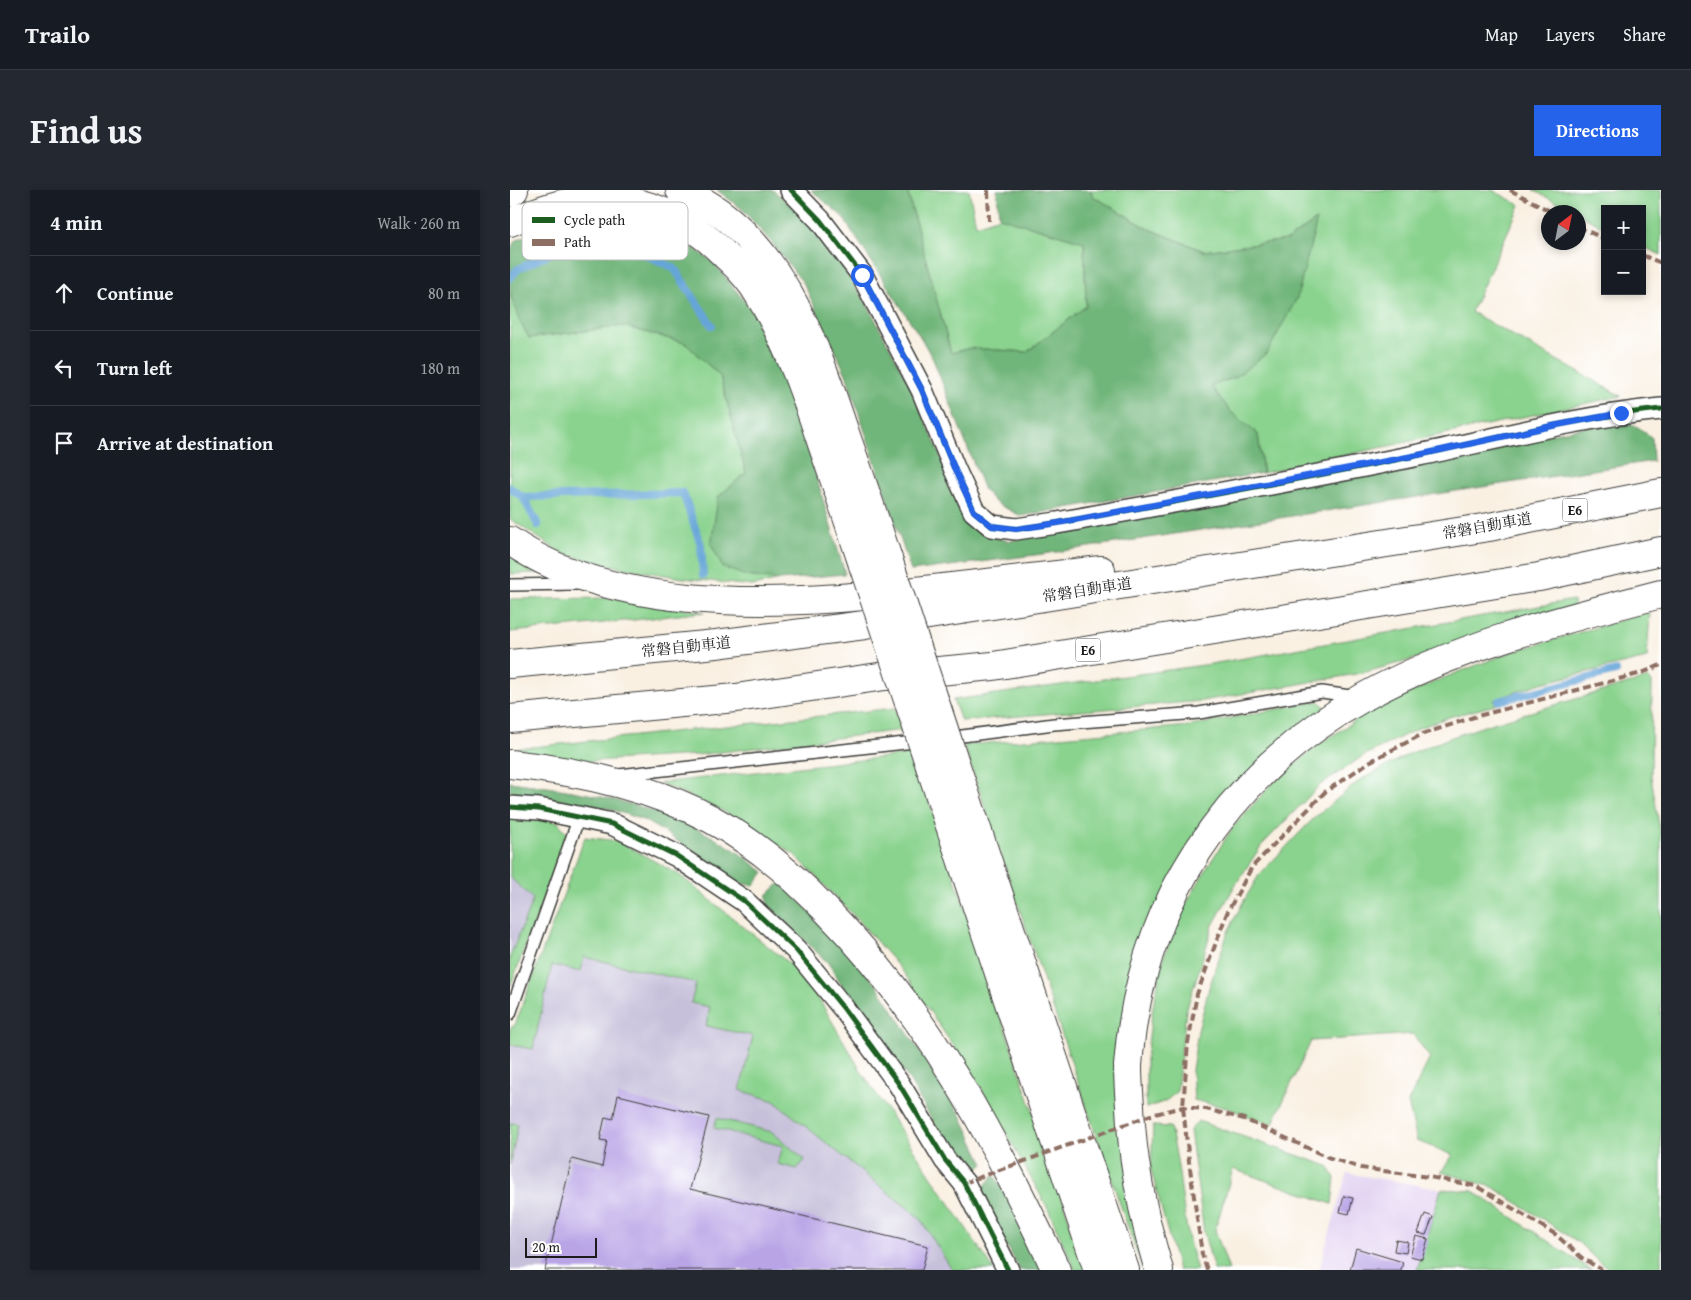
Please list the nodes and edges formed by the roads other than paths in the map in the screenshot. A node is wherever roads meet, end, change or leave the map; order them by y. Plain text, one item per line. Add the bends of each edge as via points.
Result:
1 (514, 190) edge
2 (680, 190) edge
3 (791, 190) edge
4 (510, 192) edge
5 (574, 202) edge
6 (628, 202) edge
7 (522, 217) edge
8 (510, 222) edge
9 (688, 225) edge
10 (1661, 409) edge
11 (1661, 493) edge
12 (1489, 527) junction
13 (510, 541) edge
14 (1661, 551) edge
15 (876, 564) junction
16 (606, 583) junction
17 (510, 585) edge
18 (1661, 594) edge
19 (510, 664) edge
20 (1364, 697) junction
21 (510, 719) edge
22 (510, 764) edge
23 (943, 764) junction
24 (597, 778) junction
25 (510, 807) edge
26 (579, 817) junction
27 (510, 1014) edge
28 (1008, 1270) edge
29 (1056, 1270) edge
30 (1098, 1270) edge
31 (1125, 1270) edge
32 (1159, 1270) edge

1 - 4 highway
2 - 15 highway via 737,226 792,298 818,353
3 - 10 street via 820,220 862,275 922,390 974,511 992,526 1016,529 1058,523 1418,455 1552,426
5 - 6 highway via 615,199
7 - 8 highway
9 - 15 highway via 736,266 758,293 774,321
11 - 12 highway, 常磐自動車道 / E6
12 - 16 highway via 858,598 788,601 678,597
12 - 19 highway, 常磐自動車道 / E6 via 865,625 716,644
13 - 16 highway via 541,560
14 - 21 highway, E6 via 1538,576 993,666 884,676 736,698
15 - 23 highway, bridge
16 - 17 lane
18 - 20 highway via 1501,639 1426,668
20 - 24 lane via 1322,692 1199,712 1054,724
20 - 32 highway via 1295,743 1246,788 1210,832 1193,859 1154,937 1137,1000 1128,1069 1131,1141 1137,1183
22 - 24 highway
23 - 30 highway
23 - 31 highway
24 - 29 highway via 654,795 711,820 796,880 850,934 881,970 955,1076 1012,1177
25 - 26 street
26 - 27 lane
26 - 28 street via 612,824 677,856 744,901 796,950 899,1084 945,1160 964,1183

